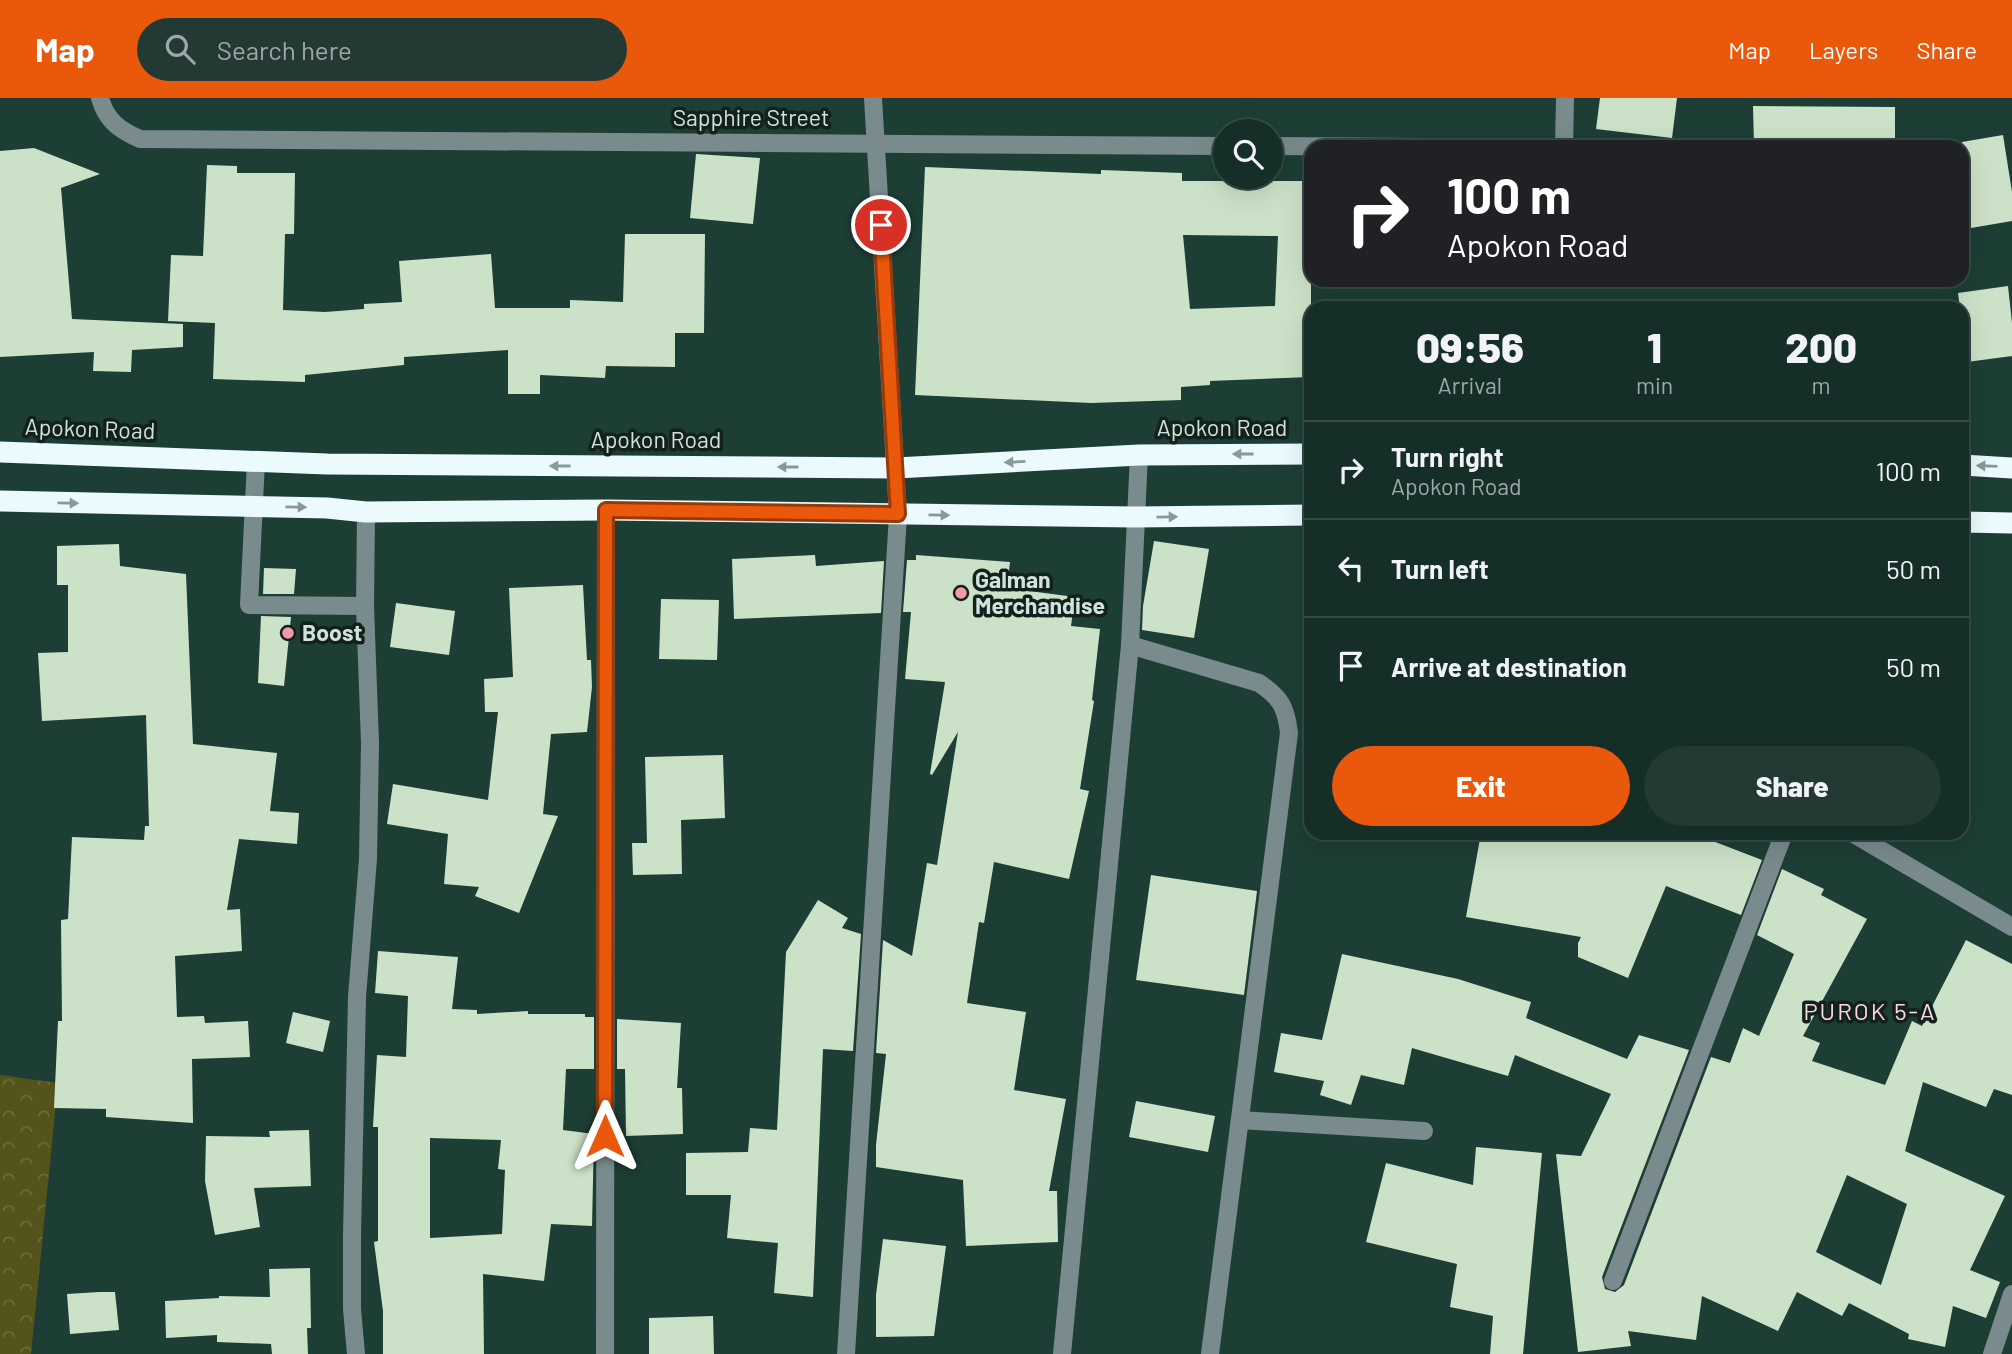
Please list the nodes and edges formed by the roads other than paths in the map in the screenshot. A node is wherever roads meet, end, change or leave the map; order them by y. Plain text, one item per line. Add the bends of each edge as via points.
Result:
1 (100, 98) edge
2 (873, 98) edge
3 (1565, 98) edge
4 (1564, 140) edge
5 (876, 144) junction
6 (1213, 146) edge
7 (1283, 146) edge
8 (1304, 146) edge
9 (0, 452) edge
10 (1304, 454) edge
11 (1139, 455) junction
12 (256, 461) junction
13 (1969, 465) edge
14 (2012, 467) edge
15 (896, 468) junction
16 (0, 501) edge
17 (254, 506) junction
18 (606, 510) junction
19 (366, 512) junction
20 (898, 514) junction
21 (1304, 515) edge
22 (1135, 517) junction
23 (1969, 522) edge
24 (2012, 523) edge
25 (365, 606) junction
26 (1130, 645) junction
27 (1781, 840) edge
28 (1865, 840) edge
29 (2012, 927) edge
30 (1240, 1120) junction
31 (1424, 1131) dead end
32 (1613, 1281) dead end
33 (2012, 1294) edge
34 (356, 1354) edge
35 (605, 1354) edge
36 (846, 1354) edge
37 (1062, 1354) edge
38 (1210, 1354) edge
39 (1992, 1354) edge

1 - 5 street, Sapphire Street via 112,123 140,139
2 - 5 street
3 - 4 street
5 - 6 street, Sapphire Street
5 - 15 street
7 - 8 street
9 - 12 highway, Apokon Road
10 -> 11 highway, Apokon Road
11 -> 15 highway, Apokon Road
11 - 22 street
15 -> 12 highway, Apokon Road
12 - 17 street
14 -> 13 highway
15 - 20 street
16 -> 17 highway
17 -> 19 highway
17 - 25 street via 249,605
18 - 19 highway
18 - 20 highway
18 - 35 street
19 - 25 street
20 -> 22 highway
20 - 36 street
22 -> 21 highway
22 - 26 street
23 - 24 highway
25 - 34 street via 369,833 356,1039 352,1309
26 - 30 street via 1259,683 1275,694 1287,713 1289,733
26 - 37 street
27 - 32 street
28 - 29 street
30 - 31 street
30 - 38 street
33 - 39 street

